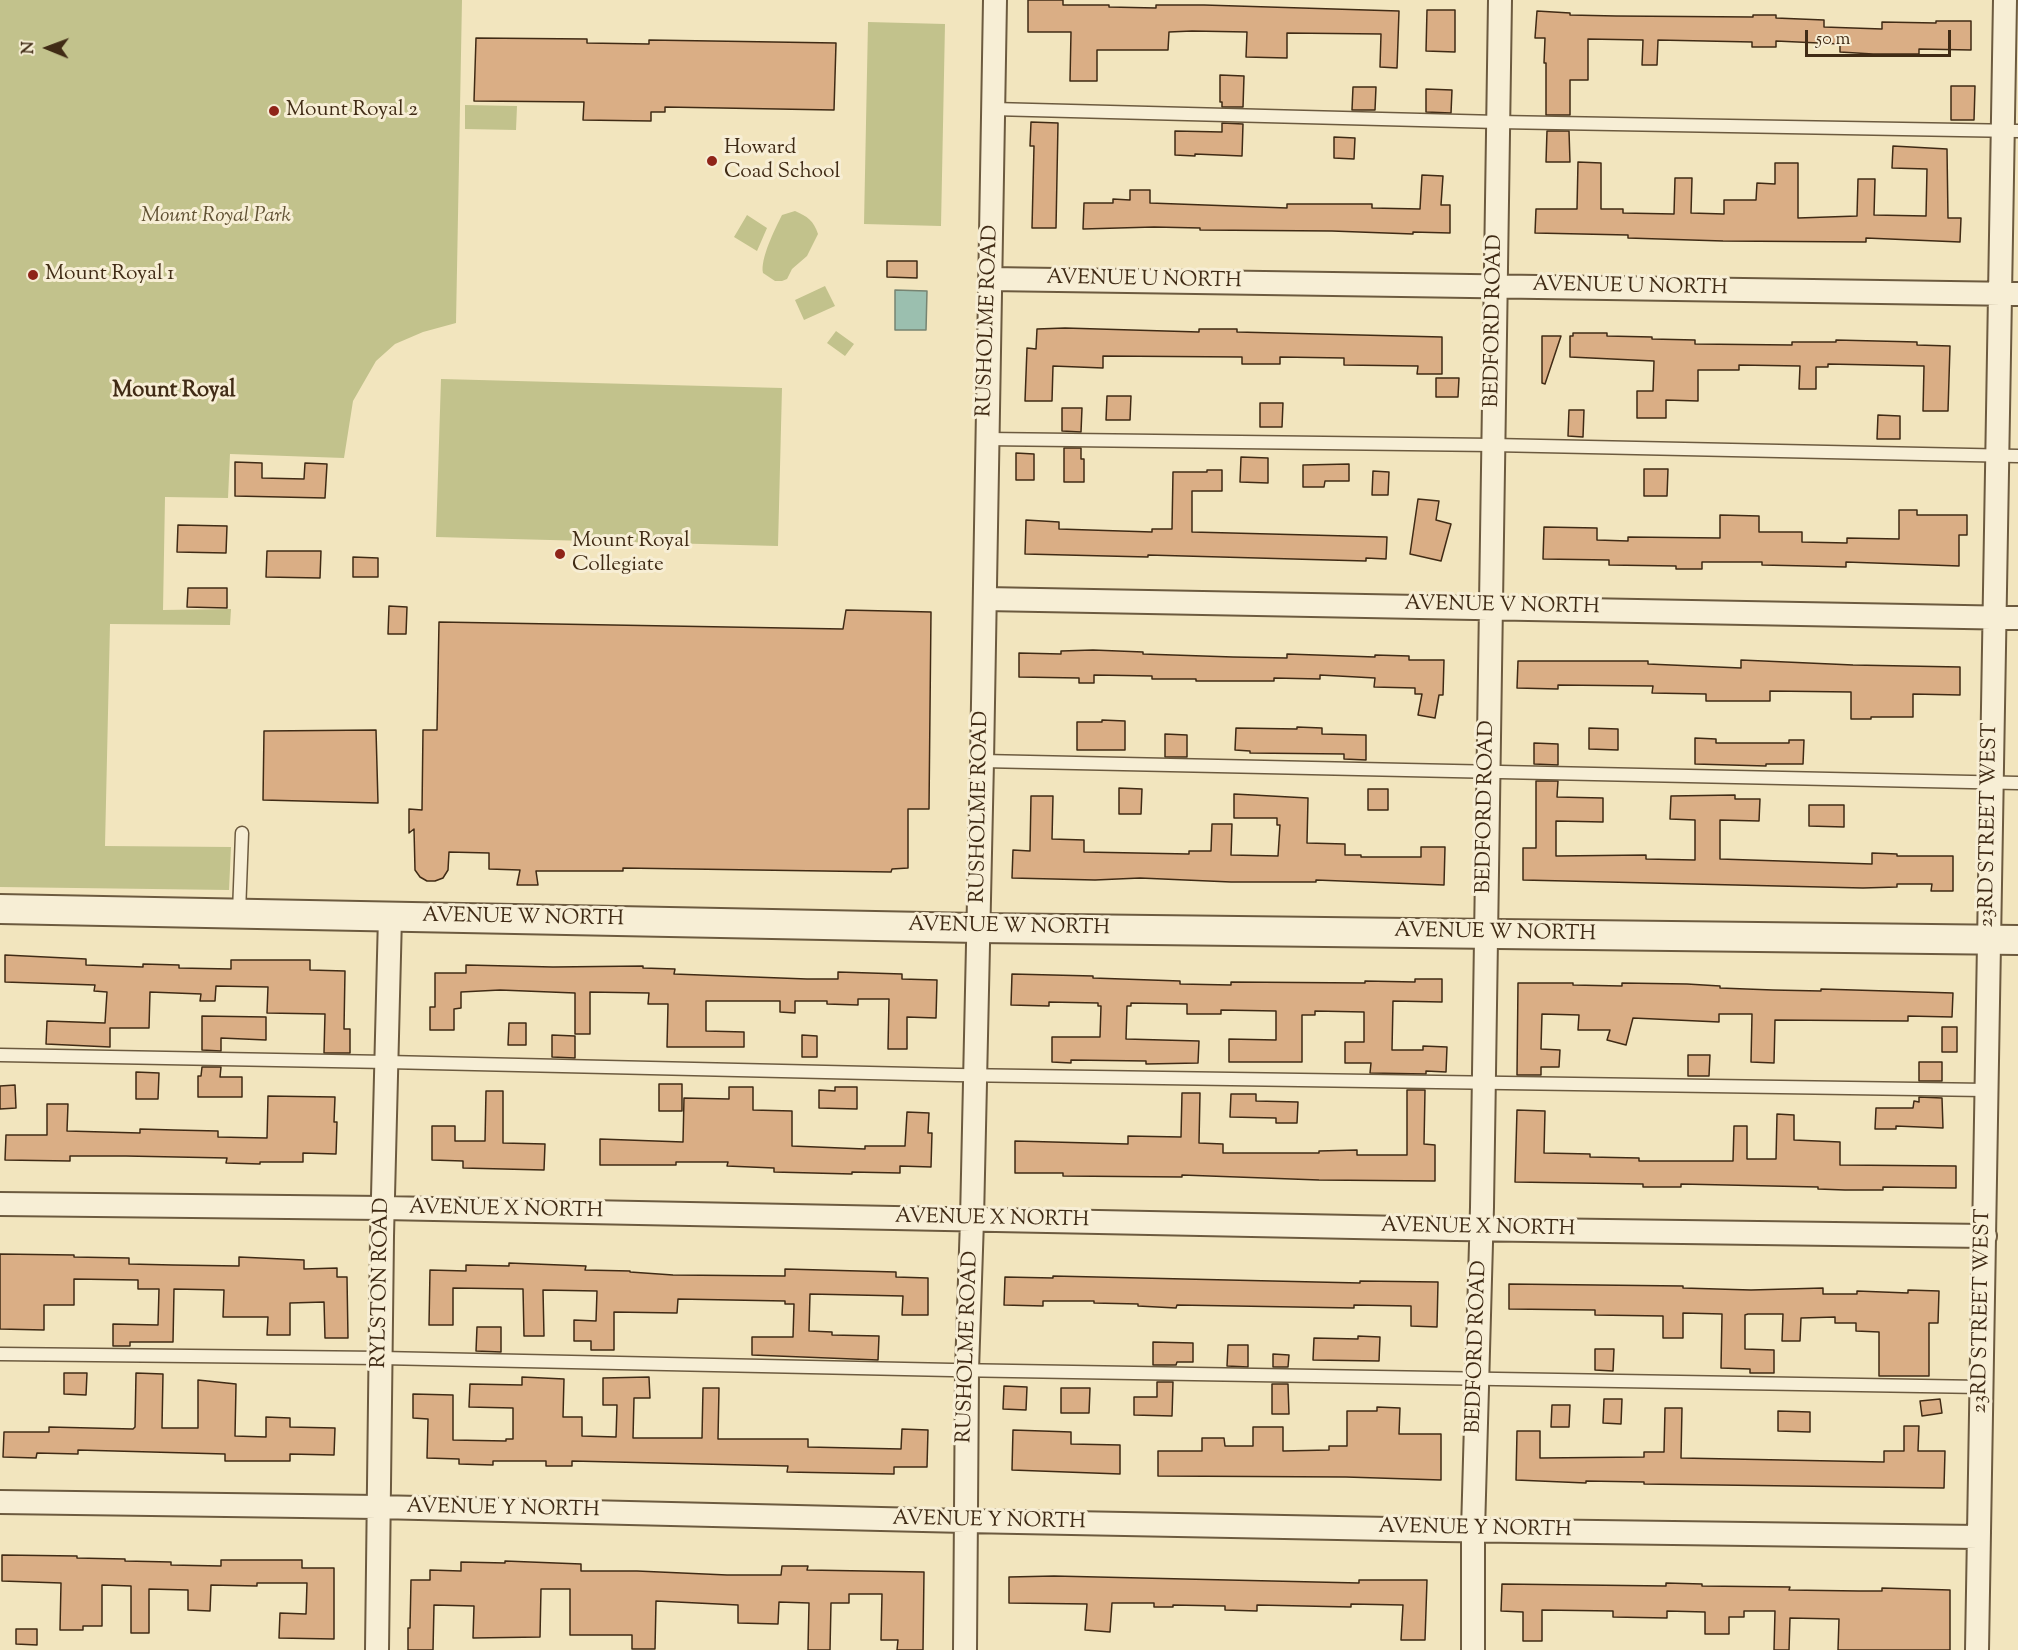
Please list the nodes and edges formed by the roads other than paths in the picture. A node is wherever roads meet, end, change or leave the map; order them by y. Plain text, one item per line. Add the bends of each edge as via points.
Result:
1 (995, 0) edge
2 (1500, 0) edge
3 (2005, 0) edge
4 (993, 110) junction
5 (1498, 122) junction
6 (2010, 130) edge
7 (990, 279) junction
8 (1495, 285) junction
9 (2009, 294) edge
10 (986, 439) junction
11 (1493, 445) junction
12 (2008, 456) edge
13 (985, 598) junction
14 (1490, 607) junction
15 (1994, 618) junction
16 (2018, 618) edge
17 (982, 761) junction
18 (1488, 771) junction
19 (1991, 782) junction
20 (2018, 783) edge
21 (242, 832) dead end
22 (0, 909) edge
23 (239, 913) junction
24 (390, 916) junction
25 (978, 928) junction
26 (1485, 934) junction
27 (1988, 940) junction
28 (2018, 940) edge
29 (0, 1055) edge
30 (387, 1062) junction
31 (975, 1075) junction
32 (1483, 1082) junction
33 (1986, 1090) junction
34 (0, 1204) edge
35 (383, 1208) junction
36 (972, 1220) junction
37 (1482, 1229) junction
38 (1985, 1236) junction
39 (0, 1354) edge
40 (381, 1358) junction
41 (967, 1370) junction
42 (1478, 1379) junction
43 (1982, 1387) junction
44 (0, 1502) edge
45 (377, 1507) junction
46 (965, 1521) junction
47 (1473, 1531) junction
48 (1978, 1538) junction
49 (377, 1650) edge
50 (965, 1650) edge
51 (1473, 1650) edge
52 (1977, 1650) edge

1 - 4 street, RUSHOLME ROAD
2 - 5 street, BEDFORD ROAD
3 - 6 street, 23RD STREET WEST
4 - 5 lane
4 - 7 street, RUSHOLME ROAD
5 - 6 lane
5 - 8 street, BEDFORD ROAD
6 - 9 street, 23RD STREET WEST
7 - 8 street, AVENUE U NORTH
7 - 10 street, RUSHOLME ROAD
8 - 9 street, AVENUE U NORTH
8 - 11 street, BEDFORD ROAD
9 - 12 street, 23RD STREET WEST
10 - 11 lane
10 - 13 street, RUSHOLME ROAD
11 - 12 lane
11 - 14 street, BEDFORD ROAD
12 - 15 street, 23RD STREET WEST
13 - 14 street, AVENUE V NORTH
13 - 17 street, RUSHOLME ROAD
14 - 15 street, AVENUE V NORTH
14 - 18 street, BEDFORD ROAD
15 - 16 street, AVENUE V NORTH
15 - 19 street, 23RD STREET WEST
17 - 18 lane
17 - 25 street, RUSHOLME ROAD
18 - 19 lane
18 - 26 street, BEDFORD ROAD
19 - 20 lane
19 - 27 street, 23RD STREET WEST
21 - 23 lane
22 - 23 street, AVENUE W NORTH
23 - 24 street, AVENUE W NORTH
24 - 25 street, AVENUE W NORTH
24 - 30 street, RYLSTON ROAD
25 - 26 street, AVENUE W NORTH
25 - 31 street, RUSHOLME ROAD
26 - 27 street, AVENUE W NORTH
26 - 32 street, BEDFORD ROAD
27 - 28 street, AVENUE W NORTH
27 - 33 street, 23RD STREET WEST
29 - 30 lane
30 - 31 lane
30 - 35 street, RYLSTON ROAD
31 - 32 lane
31 - 36 street, RUSHOLME ROAD
32 - 33 lane
32 - 37 street, BEDFORD ROAD
33 - 38 street, 23RD STREET WEST
34 - 35 street, AVENUE X NORTH
35 - 36 street, AVENUE X NORTH
35 - 40 street, RYLSTON ROAD
36 - 37 street, AVENUE X NORTH
36 - 41 street, RUSHOLME ROAD
37 - 38 street, AVENUE X NORTH
37 - 42 street, BEDFORD ROAD
38 - 43 street, 23RD STREET WEST
39 - 40 lane
40 - 41 lane
40 - 45 street, RYLSTON ROAD
41 - 42 lane
41 - 46 street, RUSHOLME ROAD
42 - 43 lane
42 - 47 street, BEDFORD ROAD
43 - 48 street, 23RD STREET WEST
44 - 45 street, AVENUE Y NORTH
45 - 46 street, AVENUE Y NORTH
45 - 49 street, RYLSTON ROAD
46 - 47 street, AVENUE Y NORTH
46 - 50 street, RUSHOLME ROAD
47 - 48 street, AVENUE Y NORTH
47 - 51 street, BEDFORD ROAD
48 - 52 street, 23RD STREET WEST

